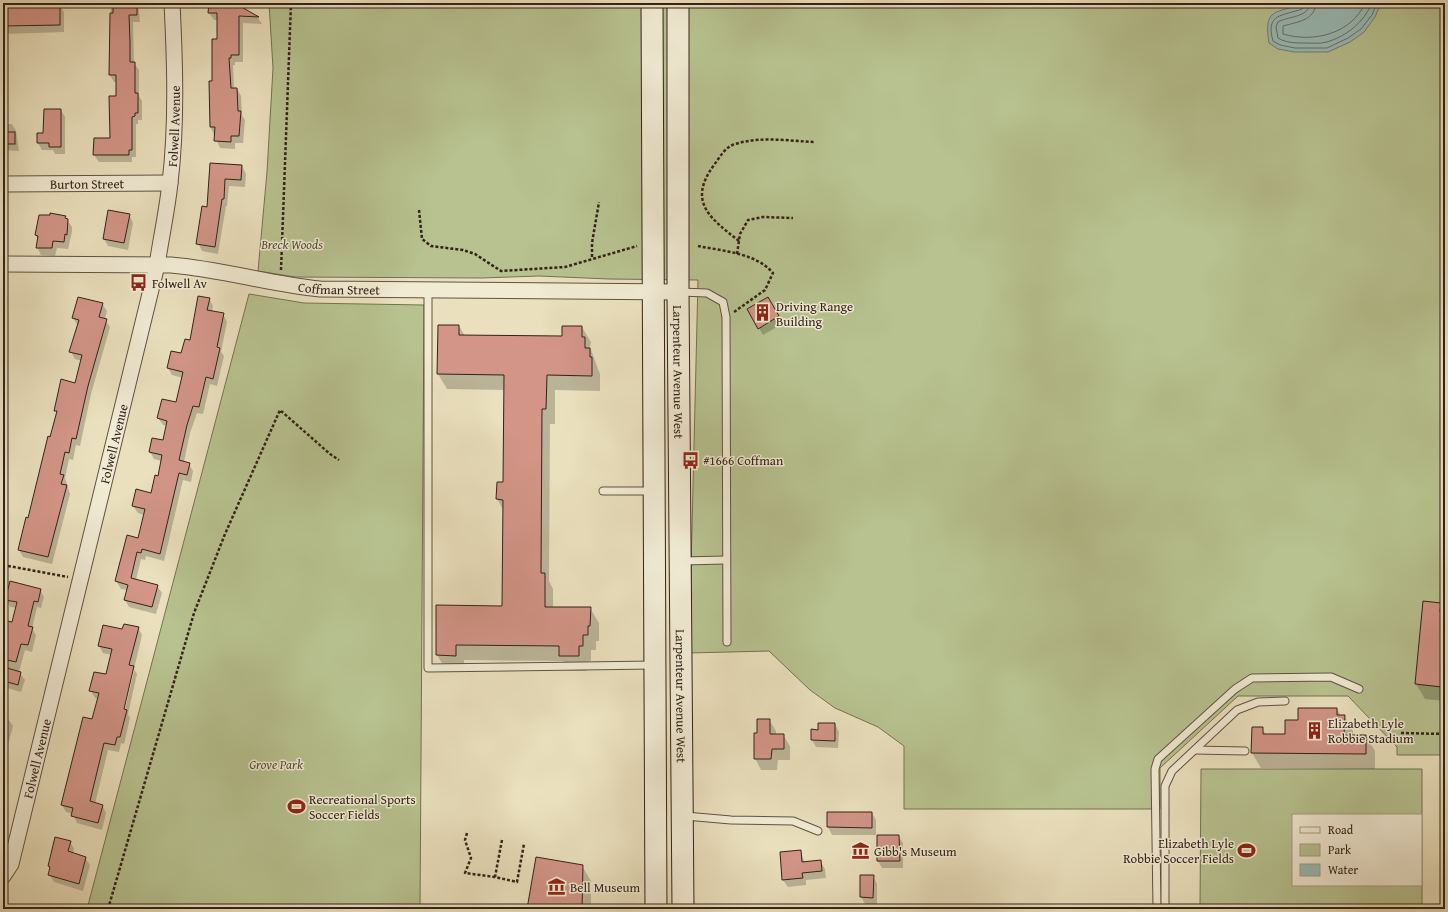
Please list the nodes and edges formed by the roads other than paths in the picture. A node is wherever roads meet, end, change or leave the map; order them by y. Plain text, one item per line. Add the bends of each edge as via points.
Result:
1 (172, 3) edge
2 (652, 3) edge
3 (678, 3) edge
4 (170, 183) junction
5 (3, 184) edge
6 (3, 264) edge
7 (157, 265) junction
8 (428, 288) junction
9 (652, 292) junction
10 (678, 292) junction
11 (603, 491) dead end
12 (654, 491) junction
13 (726, 560) junction
14 (680, 561) junction
15 (727, 642) dead end
16 (655, 665) junction
17 (1359, 689) dead end
18 (1285, 701) dead end
19 (1195, 750) junction
20 (1245, 751) dead end
21 (656, 798) junction
22 (682, 806) junction
23 (818, 831) dead end
24 (3, 876) edge
25 (656, 909) edge
26 (683, 909) edge
27 (1157, 909) edge
28 (1165, 909) edge

1 - 4 street, Folwell Avenue via 175,100
2 - 9 main road, Larpenteur Avenue West
3 - 10 main road, Larpenteur Avenue West
4 - 5 street, Burton Street
4 - 7 street, Folwell Avenue
6 - 7 street, Coffman Street
7 - 8 street, Coffman Street via 198,267 281,284 320,289
7 - 24 street, Folwell Avenue via 11,864
8 - 9 street, Coffman Street
8 - 16 lane via 428,668
9 - 10 street, Coffman Street
9 - 12 main road, Larpenteur Avenue West
10 - 13 lane via 707,293 723,302 726,317
10 - 14 main road, Larpenteur Avenue West
11 - 12 lane
12 - 16 main road, Larpenteur Avenue West
13 - 14 lane
13 - 15 lane
14 - 22 main road, Larpenteur Avenue West
16 - 21 main road, Larpenteur Avenue West
17 - 27 lane via 1331,677 1252,678 1235,689 1158,760 1155,769
18 - 19 lane via 1258,702 1241,708
19 - 20 lane
19 - 28 lane via 1172,771 1164,786
21 - 22 main road
21 - 25 main road, Larpenteur Avenue West
22 - 23 lane via 731,820 793,821
22 - 26 main road, Larpenteur Avenue West

